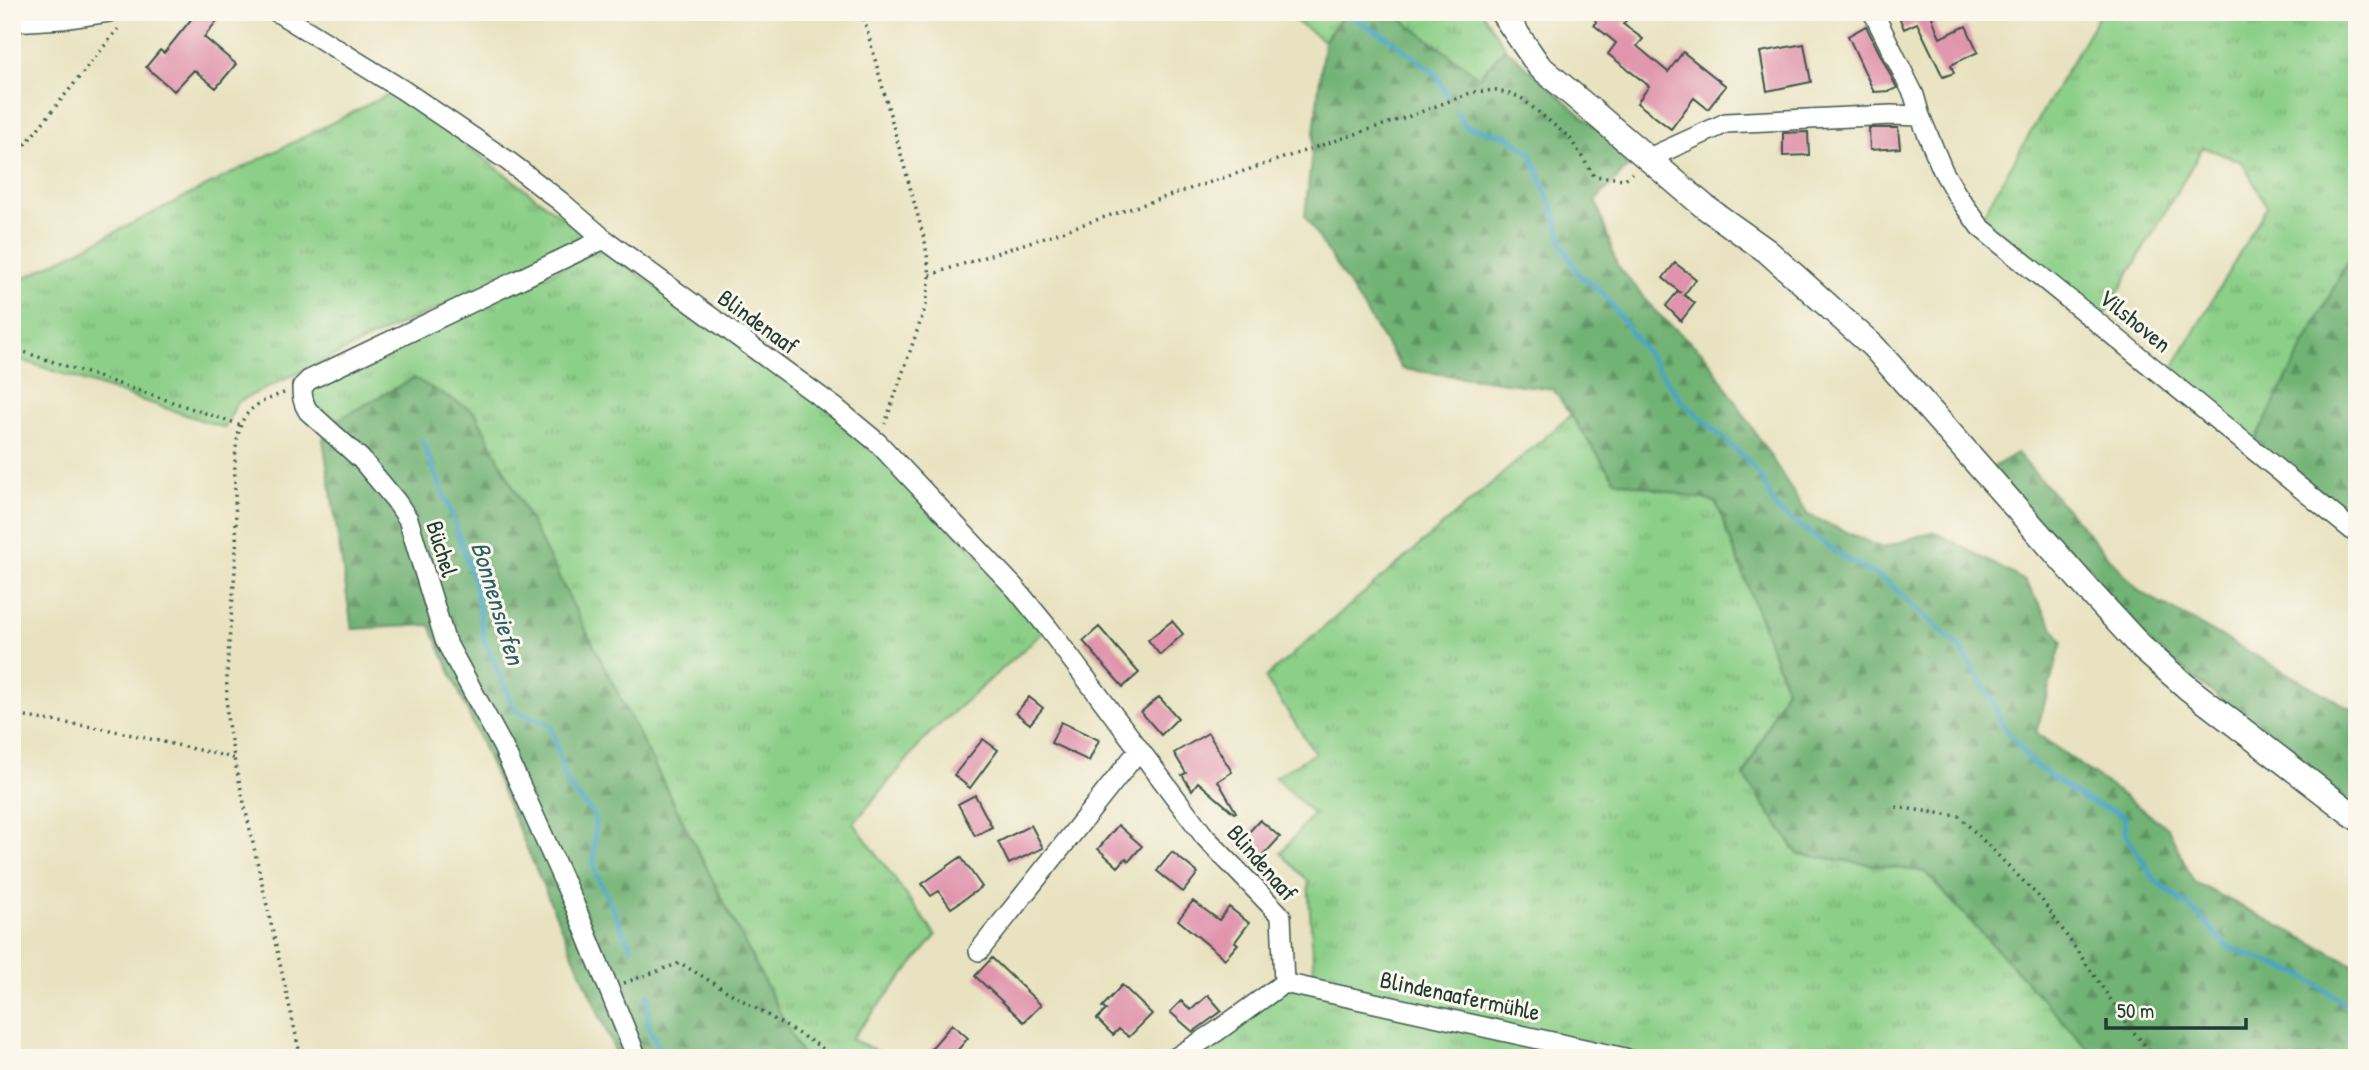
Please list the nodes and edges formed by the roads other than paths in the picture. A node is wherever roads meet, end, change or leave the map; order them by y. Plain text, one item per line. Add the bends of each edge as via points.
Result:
1 (277, 12) edge
2 (1502, 12) edge
3 (1873, 12) edge
4 (116, 18) edge
5 (12, 22) edge
6 (1920, 116) junction
7 (1647, 159) junction
8 (604, 239) junction
9 (2357, 534) edge
10 (1139, 750) junction
11 (2357, 818) edge
12 (979, 951) dead end
13 (1284, 983) junction
14 (637, 1058) edge
15 (1175, 1058) edge
16 (1625, 1058) edge

1 - 8 street, Blindenaaf via 508,161
2 - 7 main road via 1539,66
3 - 6 street, Vilshoven
4 - 5 street
6 - 7 street via 1726,122
6 - 9 street, Vilshoven via 1943,171 1980,227
7 - 11 main road via 1767,251 1873,346 2141,647
8 - 10 street, Blindenaaf via 878,443 1016,589
8 - 14 street, Büchel via 302,387 308,411 361,459 408,519 445,640 503,747
10 - 12 street
10 - 13 street, Blindenaaf via 1205,836 1281,916
13 - 15 street
13 - 16 street, Blindenaafermühle

